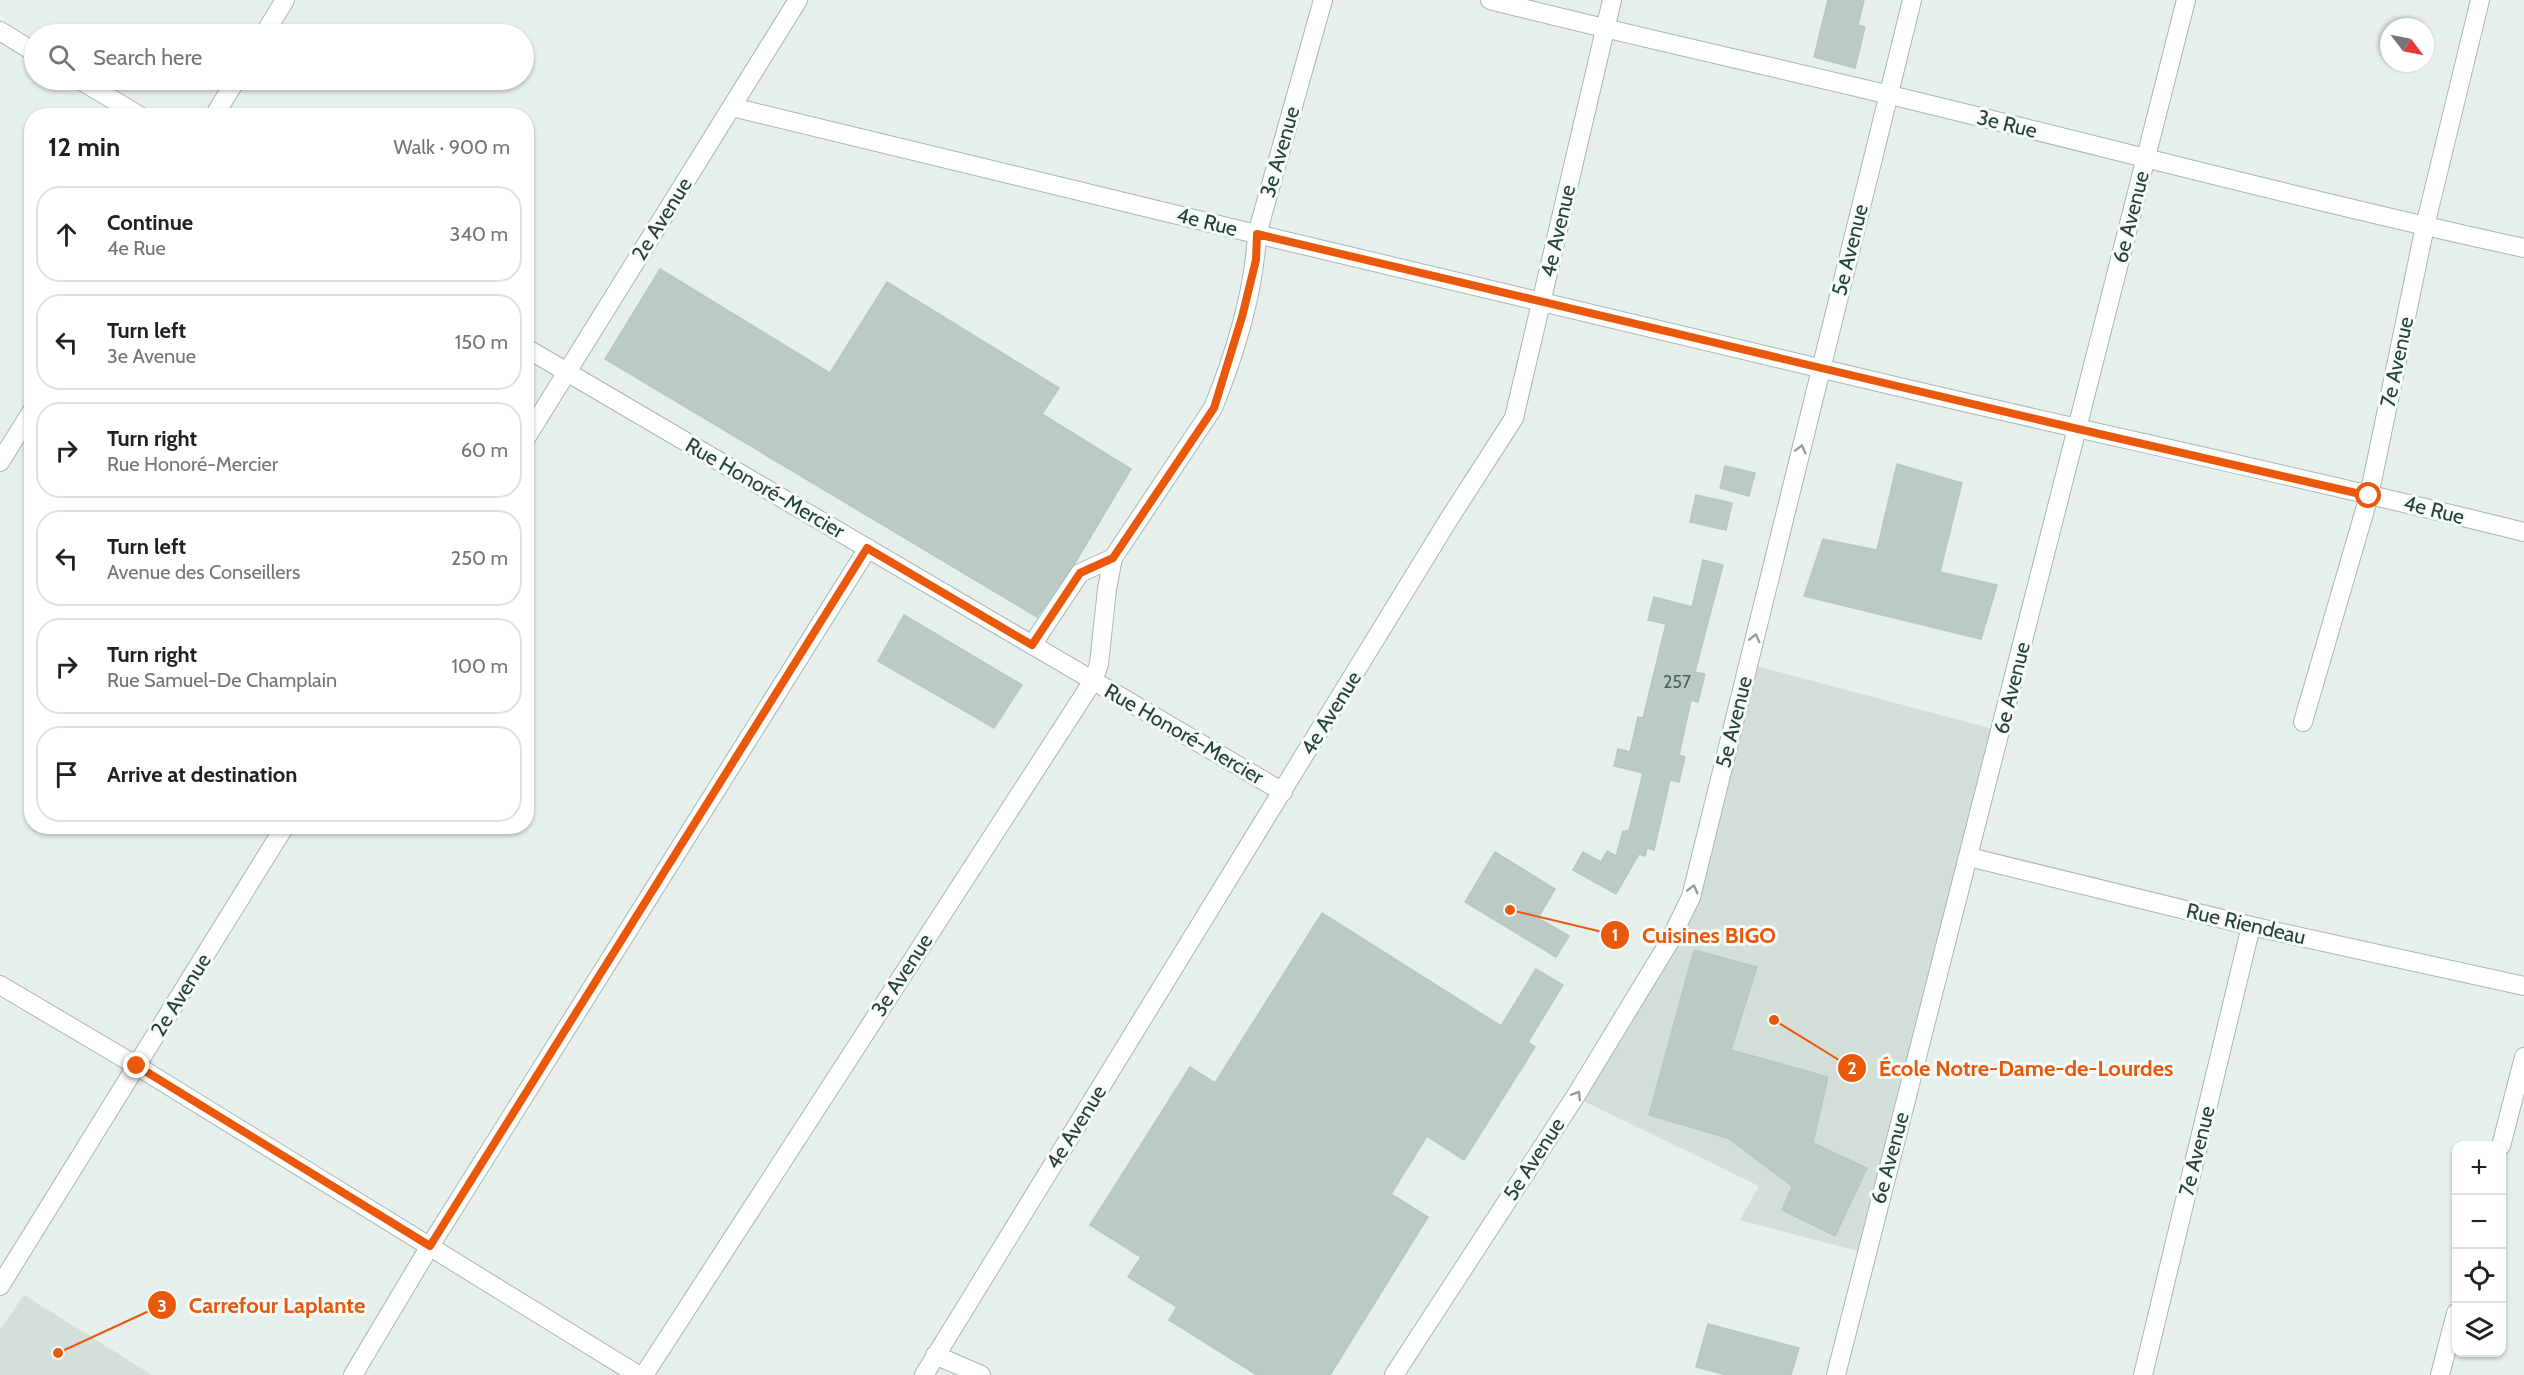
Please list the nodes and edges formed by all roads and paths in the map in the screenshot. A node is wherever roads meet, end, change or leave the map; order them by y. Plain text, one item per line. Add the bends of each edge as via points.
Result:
1 (285, 0) edge
2 (798, 0) edge
3 (1323, 0) edge
4 (1490, 0) edge
5 (1612, 0) edge
6 (1912, 0) edge
7 (2186, 0) edge
8 (2480, 0) edge
9 (270, 24) edge
10 (1605, 29) junction
11 (0, 31) edge
12 (24, 46) edge
13 (97, 90) edge
14 (230, 90) edge
15 (1888, 95) junction
16 (732, 107) junction
17 (127, 108) edge
18 (219, 108) edge
19 (2146, 158) junction
20 (2425, 226) junction
21 (1257, 234) junction
22 (2524, 248) edge
23 (1542, 303) junction
24 (534, 353) edge
25 (1821, 369) junction
26 (567, 372) junction
27 (24, 424) edge
28 (534, 425) edge
29 (2078, 429) junction
30 (0, 462) edge
31 (2369, 496) junction
32 (2524, 532) edge
33 (867, 548) junction
34 (1113, 558) junction
35 (1032, 645) junction
36 (1093, 681) junction
37 (2303, 722) dead end
38 (1283, 792) junction
39 (280, 834) edge
40 (1969, 857) junction
41 (2251, 926) junction
42 (0, 985) edge
43 (2524, 986) edge
44 (2524, 1057) edge
45 (137, 1066) junction
46 (2502, 1141) edge
47 (430, 1246) junction
48 (0, 1286) edge
49 (2452, 1331) edge
50 (935, 1355) junction
51 (353, 1375) edge
52 (638, 1375) edge
53 (644, 1375) edge
54 (924, 1375) edge
55 (981, 1375) edge
56 (1394, 1375) edge
57 (1836, 1375) edge
58 (2143, 1375) edge
59 (2440, 1375) edge

1 - 9 street
2 - 16 street, 2e Avenue
3 - 21 street, 3e Avenue
4 - 10 street, 3e Rue
5 - 10 street, 4e Avenue
6 - 15 street, 5e Avenue
7 - 19 street, 6e Avenue
8 - 20 street, 7e Avenue
10 - 15 street, 3e Rue
10 - 23 street, 4e Avenue
11 - 12 street
13 - 17 street
14 - 18 street
15 - 19 street, 3e Rue
15 - 25 street, 5e Avenue
16 - 21 street, 4e Rue
16 - 26 street, 2e Avenue
19 - 20 street, 3e Rue
19 - 29 street, 6e Avenue
20 - 22 street, 3e Rue
20 - 31 street, 7e Avenue
21 - 23 street, 4e Rue
21 - 34 street, 3e Avenue via 1256,260 1242,317 1214,408
23 - 25 street, 4e Rue
23 - 38 street, 4e Avenue via 1514,418
24 - 26 street, Rue Honoré-Mercier
25 - 29 street, 4e Rue
56 -> 25 street, 5e Avenue via 1582,1087 1668,944 1691,897
26 - 28 street, 2e Avenue
26 - 33 street, Rue Honoré-Mercier
27 - 30 street
29 - 31 street, 4e Rue
29 - 40 street, 6e Avenue
31 - 32 street, 4e Rue
31 - 37 street, 7e Avenue
33 - 35 street, Rue Honoré-Mercier
33 - 47 street
34 - 35 street via 1080,573
34 - 36 street, 3e Avenue via 1099,664
35 - 36 street, Rue Honoré-Mercier
36 - 38 street, Rue Honoré-Mercier
36 - 53 street, 3e Avenue
38 - 50 street, 4e Avenue
39 - 45 street, 2e Avenue
40 - 41 street, Rue Riendeau
40 - 57 street, 6e Avenue
41 - 43 street, Rue Riendeau
41 - 58 street, 7e Avenue
42 - 45 street
44 - 46 street
45 - 47 street
45 - 48 street, 2e Avenue
47 - 51 street
47 - 52 street
49 - 59 street
50 - 54 street, 4e Avenue
50 - 55 street

